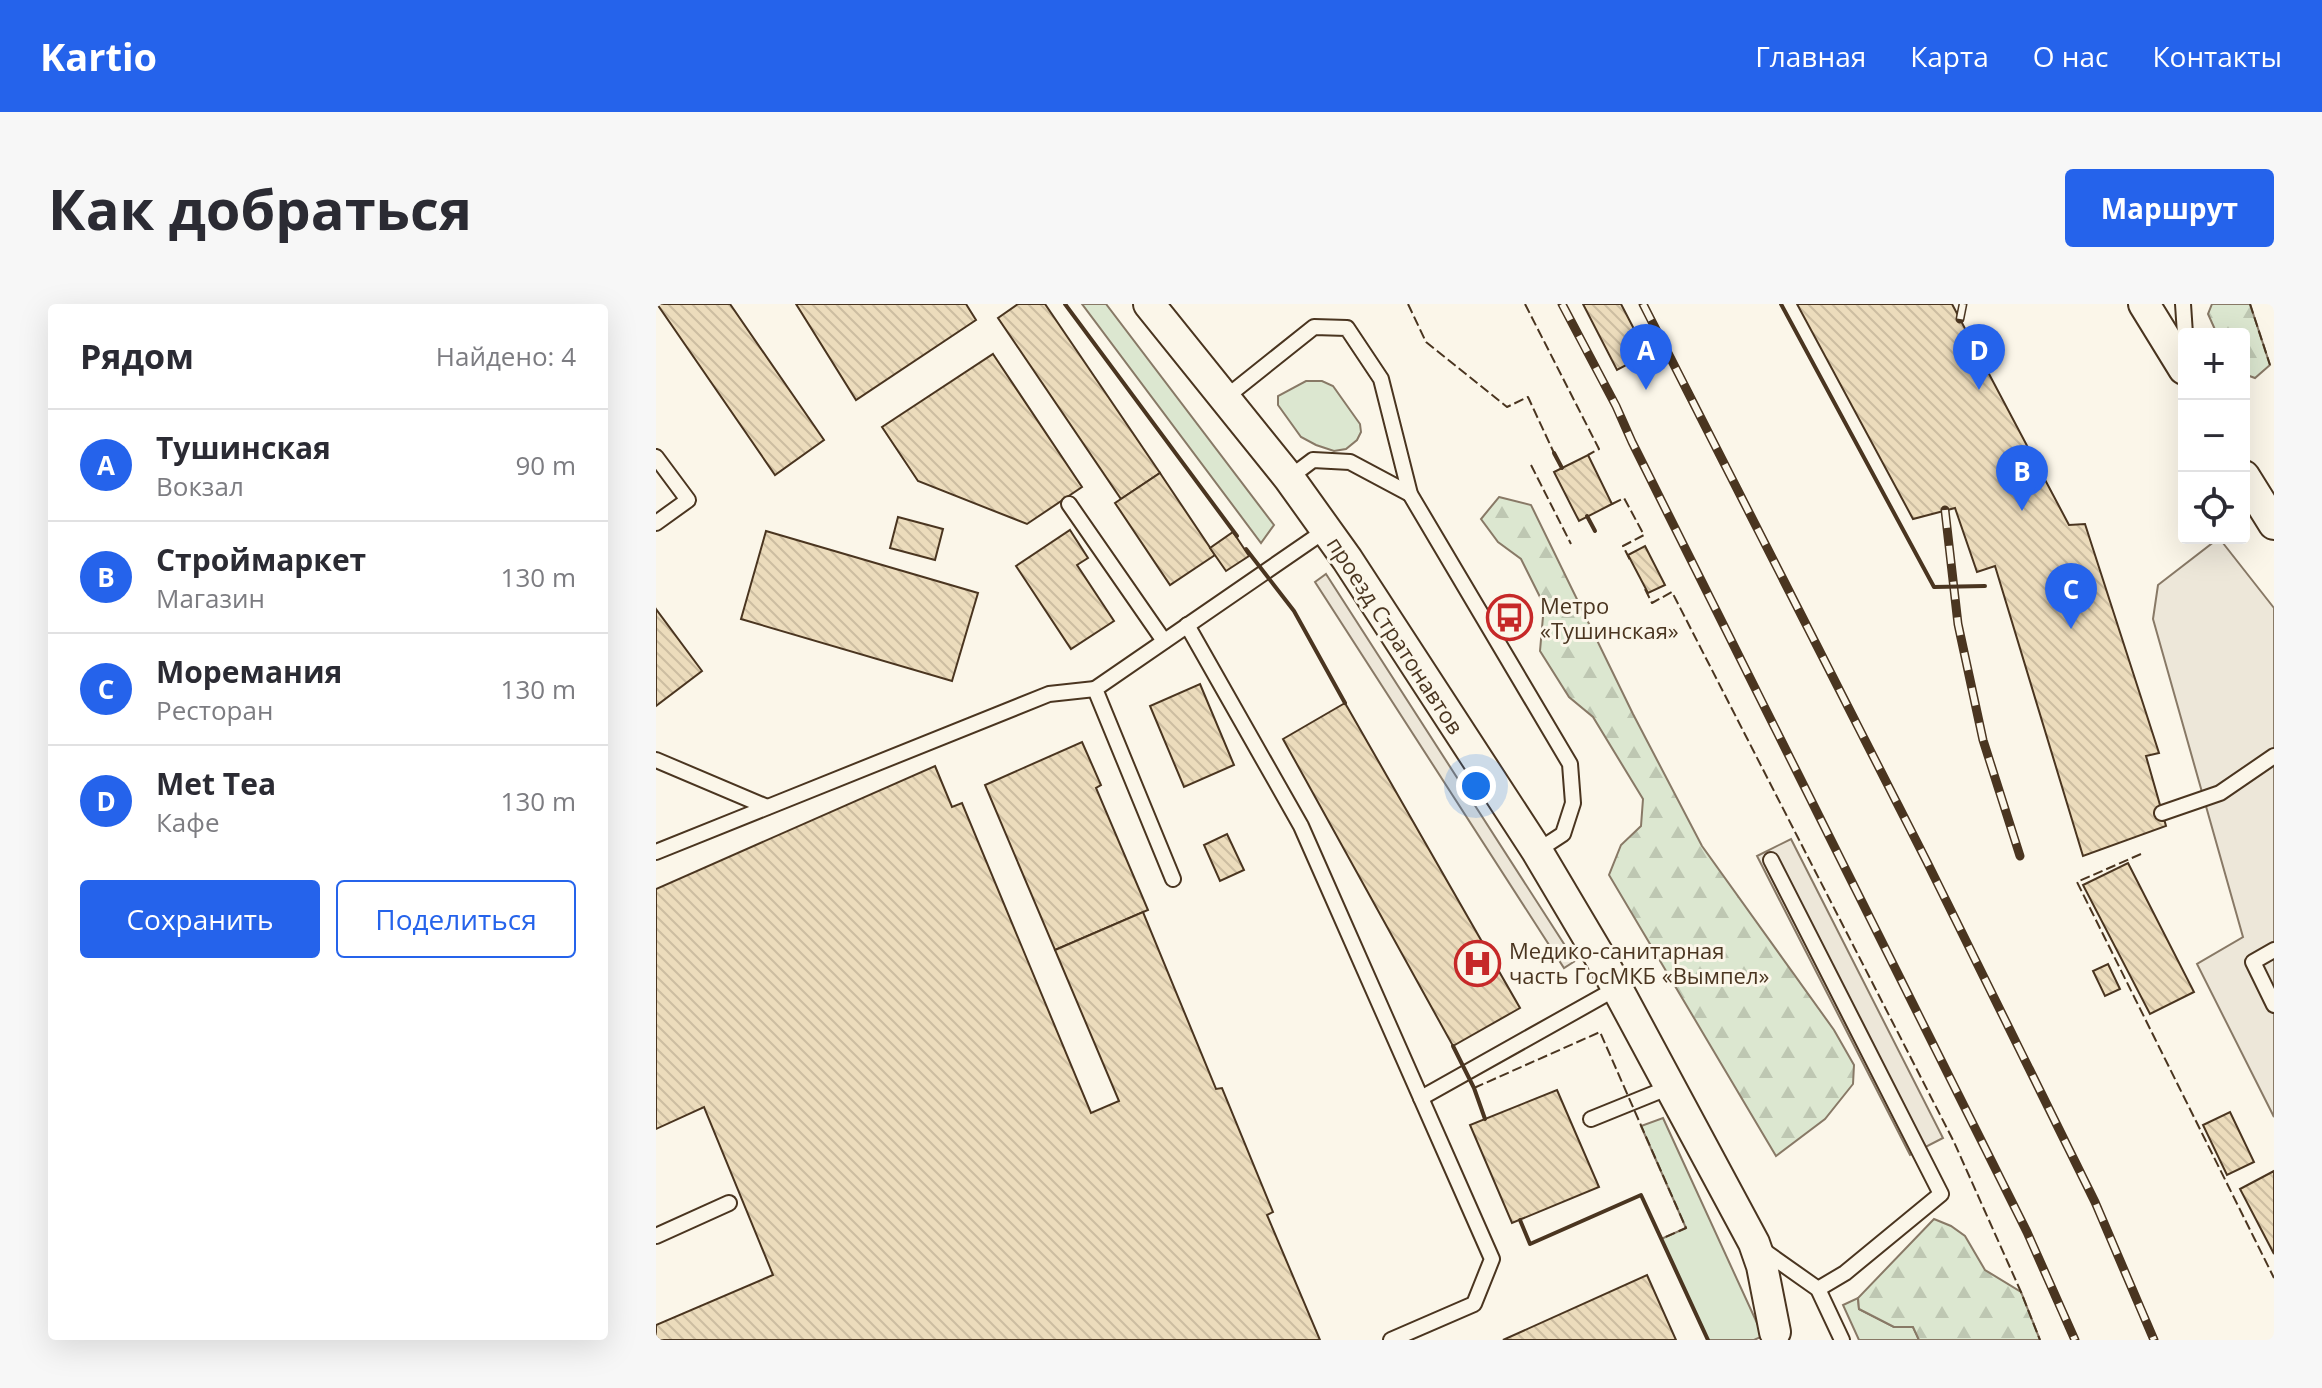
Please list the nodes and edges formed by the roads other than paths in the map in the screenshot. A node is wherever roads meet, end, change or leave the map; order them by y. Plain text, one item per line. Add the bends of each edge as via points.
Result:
1 (1149, 304) edge
2 (2144, 304) edge
3 (2183, 304) edge
4 (2185, 328) edge
5 (2178, 359) edge
6 (1225, 398) junction
7 (656, 457) edge
8 (1289, 478) junction
9 (2250, 486) edge
10 (1410, 494) junction
11 (1069, 504) dead end
12 (656, 523) edge
13 (2274, 524) edge
14 (1326, 530) junction
15 (1187, 625) junction
16 (1164, 641) junction
17 (1095, 689) junction
18 (2274, 756) edge
19 (656, 760) edge
20 (767, 807) junction
21 (2162, 813) dead end
22 (1537, 851) junction
23 (656, 852) edge
24 (1771, 860) dead end
25 (1173, 879) dead end
26 (2274, 950) edge
27 (1617, 988) junction
28 (2274, 1005) edge
29 (1670, 1087) junction
30 (1421, 1098) junction
31 (1591, 1119) dead end
32 (729, 1203) dead end
33 (656, 1236) edge
34 (1754, 1243) junction
35 (1818, 1289) junction
36 (1776, 1336) edge
37 (1391, 1340) edge
38 (1842, 1340) edge

1 - 6 street, проезд Стратонавтов
2 - 5 street
3 - 4 lane
6 - 8 street, проезд Стратонавтов
6 - 10 lane via 1314,327 1347,328 1381,379
7 - 12 lane via 688,500
8 - 10 lane via 1313,460 1350,462
8 - 14 street, проезд Стратонавтов
9 - 13 street
10 - 22 lane via 1570,764 1573,803 1563,834
11 - 16 lane
14 - 15 lane
14 - 22 street, проезд Стратонавтов
15 - 16 lane
15 - 30 lane via 1301,826
16 - 17 lane
17 - 20 lane via 1049,694
17 - 25 lane
18 - 21 lane via 2220,793
19 - 20 lane
20 - 23 lane
22 - 27 street, проезд Стратонавтов
24 - 35 lane via 1941,1194
26 - 28 lane via 2253,962
27 - 29 street, проезд Стратонавтов
27 - 30 lane
29 - 31 lane
29 - 34 street, проезд Стратонавтов
30 - 37 lane via 1492,1259 1474,1304
32 - 33 lane
34 - 35 lane
34 - 36 street, проезд Стратонавтов
35 - 38 lane

